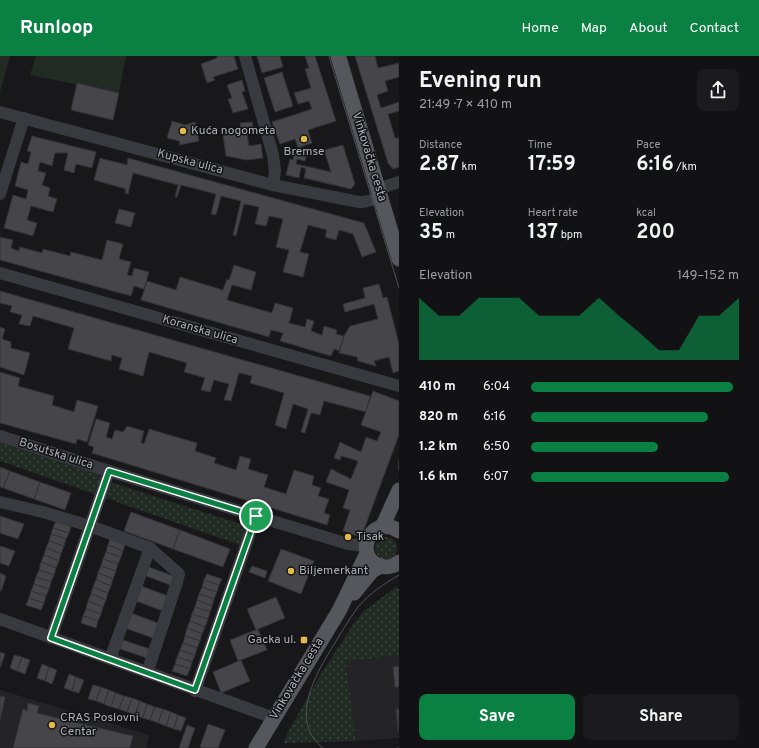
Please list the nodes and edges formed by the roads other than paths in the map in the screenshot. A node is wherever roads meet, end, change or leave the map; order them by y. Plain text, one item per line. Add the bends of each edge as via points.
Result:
1 (245, 56) edge
2 (338, 56) edge
3 (0, 112) edge
4 (24, 118) junction
5 (399, 182) edge
6 (273, 185) junction
7 (380, 193) junction
8 (0, 194) edge
9 (399, 259) edge
10 (0, 273) edge
11 (399, 386) edge
12 (0, 436) edge
13 (109, 471) junction
14 (399, 490) edge
15 (399, 496) edge
16 (0, 502) edge
17 (256, 516) junction
18 (90, 526) junction
19 (381, 527) junction
20 (399, 531) edge
21 (150, 548) junction
22 (366, 549) junction
23 (399, 562) edge
24 (380, 566) junction
25 (339, 611) junction
26 (0, 619) edge
27 (51, 638) junction
28 (110, 659) junction
29 (147, 673) junction
30 (195, 690) junction
31 (274, 718) junction
32 (256, 748) edge

1 - 6 street via 273,155
2 - 7 main road, Vinkovačka cesta
3 - 4 street, Kupska ulica
4 - 6 street, Kupska ulica
4 - 8 street
5 - 7 street, Kupska ulica
6 - 7 street, Kupska ulica via 359,202
7 - 9 main road, Vinkovačka cesta
10 - 11 street, Koranska ulica
12 - 13 street, Bosutska ulica
13 - 17 street, Bosutska ulica
13 - 18 street
14 - 19 main road
15 - 20 main road via 396,519
16 - 18 street
17 - 22 street, Bosutska ulica
17 - 30 street
18 - 21 street
18 - 27 street
19 - 20 main road
19 - 22 main road, Vinkovačka cesta via 370,534
21 - 28 street
21 - 29 street via 179,574
22 - 24 main road via 372,561
22 - 25 main road, Vinkovačka cesta
23 - 24 main road via 391,566
24 - 25 main road, Vinkovačka cesta via 368,576
25 - 31 main road, Vinkovačka cesta
26 - 27 street
27 - 28 street
28 - 29 street
29 - 30 street
30 - 31 street
31 - 32 main road, Vinkovačka cesta

